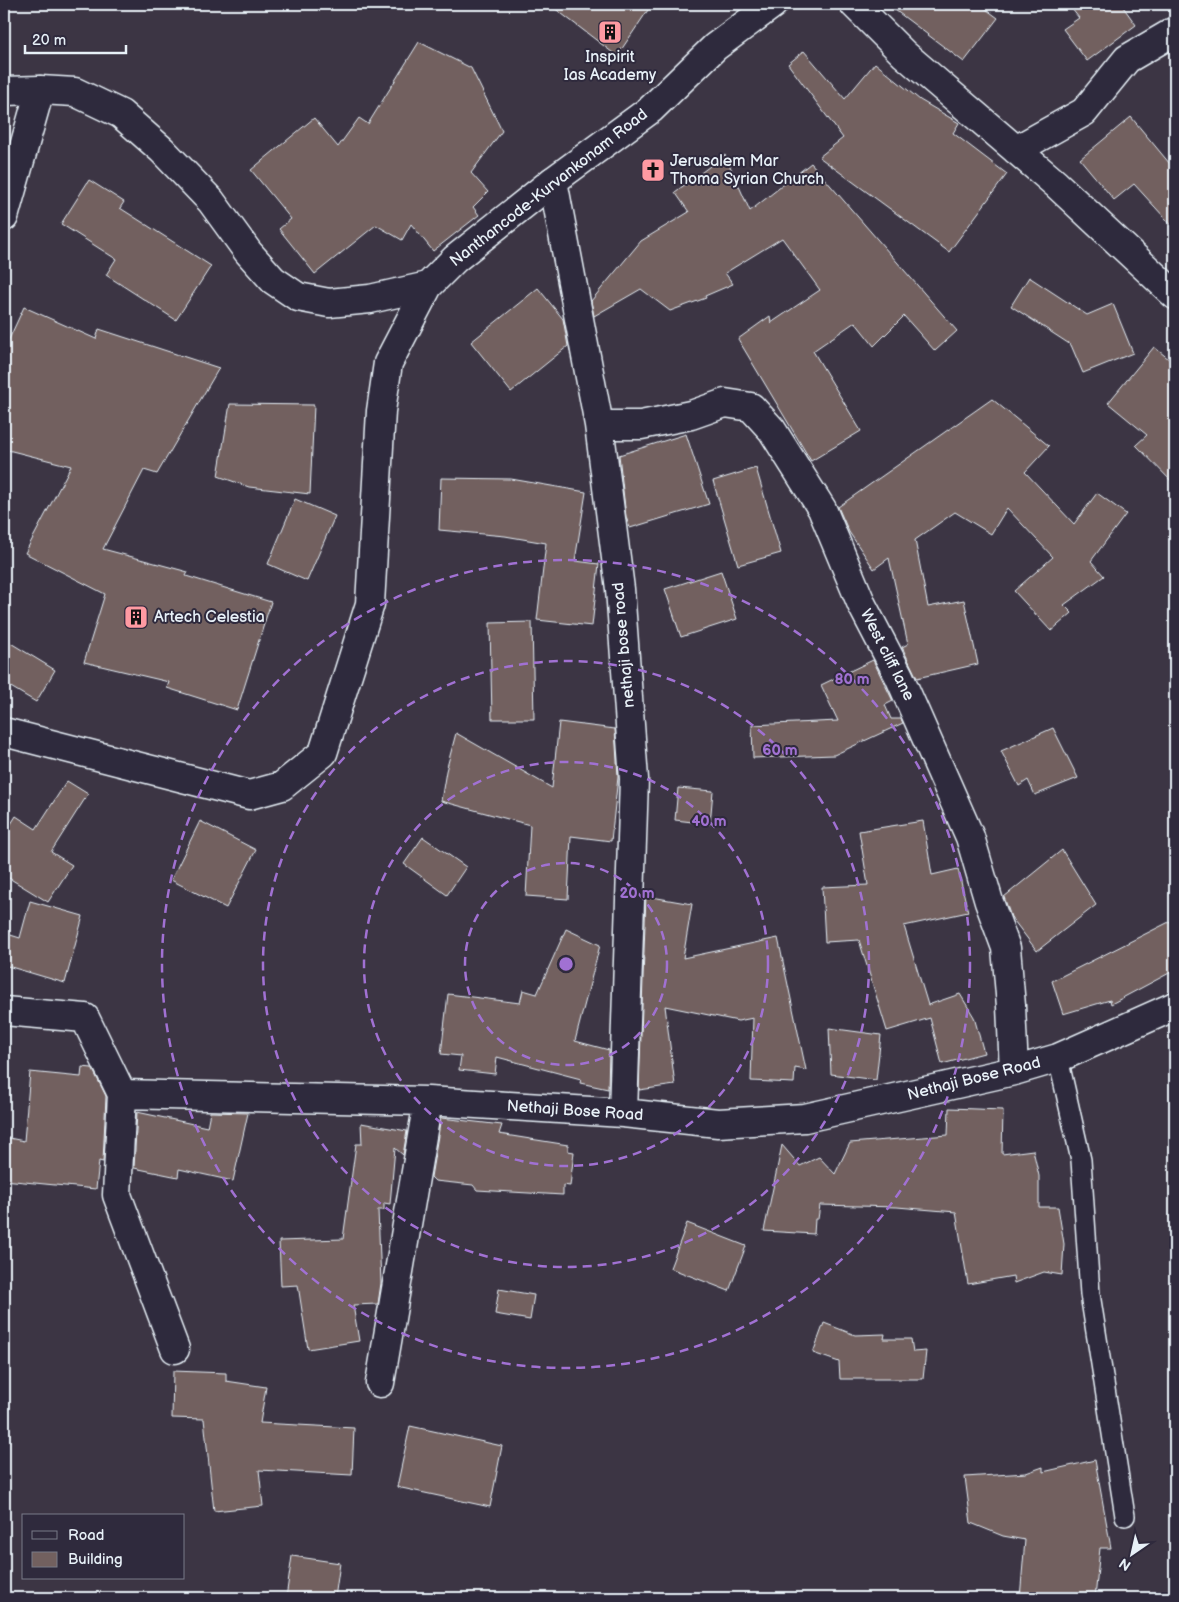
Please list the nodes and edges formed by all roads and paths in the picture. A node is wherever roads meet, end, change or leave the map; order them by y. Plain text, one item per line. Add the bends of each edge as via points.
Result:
1 (773, 4) edge
2 (854, 4) edge
3 (1175, 31) edge
4 (4, 90) edge
5 (40, 90) junction
6 (1016, 150) junction
7 (553, 181) junction
8 (4, 217) edge
9 (428, 286) junction
10 (1175, 295) edge
11 (599, 425) junction
12 (4, 732) edge
13 (1175, 1006) edge
14 (4, 1011) edge
15 (1058, 1058) junction
16 (1014, 1071) junction
17 (122, 1094) junction
18 (428, 1101) junction
19 (623, 1113) junction
20 (175, 1349) dead end
21 (380, 1383) dead end
22 (1126, 1516) dead end

1 - 7 street, Nanthancode-Kurvankonam Road via 715,47 650,109
2 - 6 street via 904,54
3 - 6 street via 1127,58 1084,112
4 - 5 street
5 - 8 street
5 - 9 street via 75,92 121,114 162,150 211,201 273,280 298,297 329,303 370,299
6 - 10 street
7 - 9 street, Nanthancode-Kurvankonam Road via 455,259
7 - 11 street, nethaji bose road
9 - 12 street, Nanthancode-Kurvankonam Road via 388,363 381,412 370,604 324,753 282,786 249,795
11 - 16 street, West cliff lane via 641,424 691,415 725,403 751,407 772,430 822,510 862,605 900,676 970,837 1006,948
11 - 19 street, nethaji bose road via 620,588 634,779
13 - 15 street, Nethaji Bose Road
14 - 17 street via 85,1018
15 - 16 street, Nethaji Bose Road
15 - 22 lane via 1081,1160 1090,1294
16 - 19 street, Nethaji Bose Road via 805,1118 718,1123
17 - 18 street, Nethaji Bose Road
17 - 20 street via 117,1195
18 - 19 street, Nethaji Bose Road
18 - 21 street

